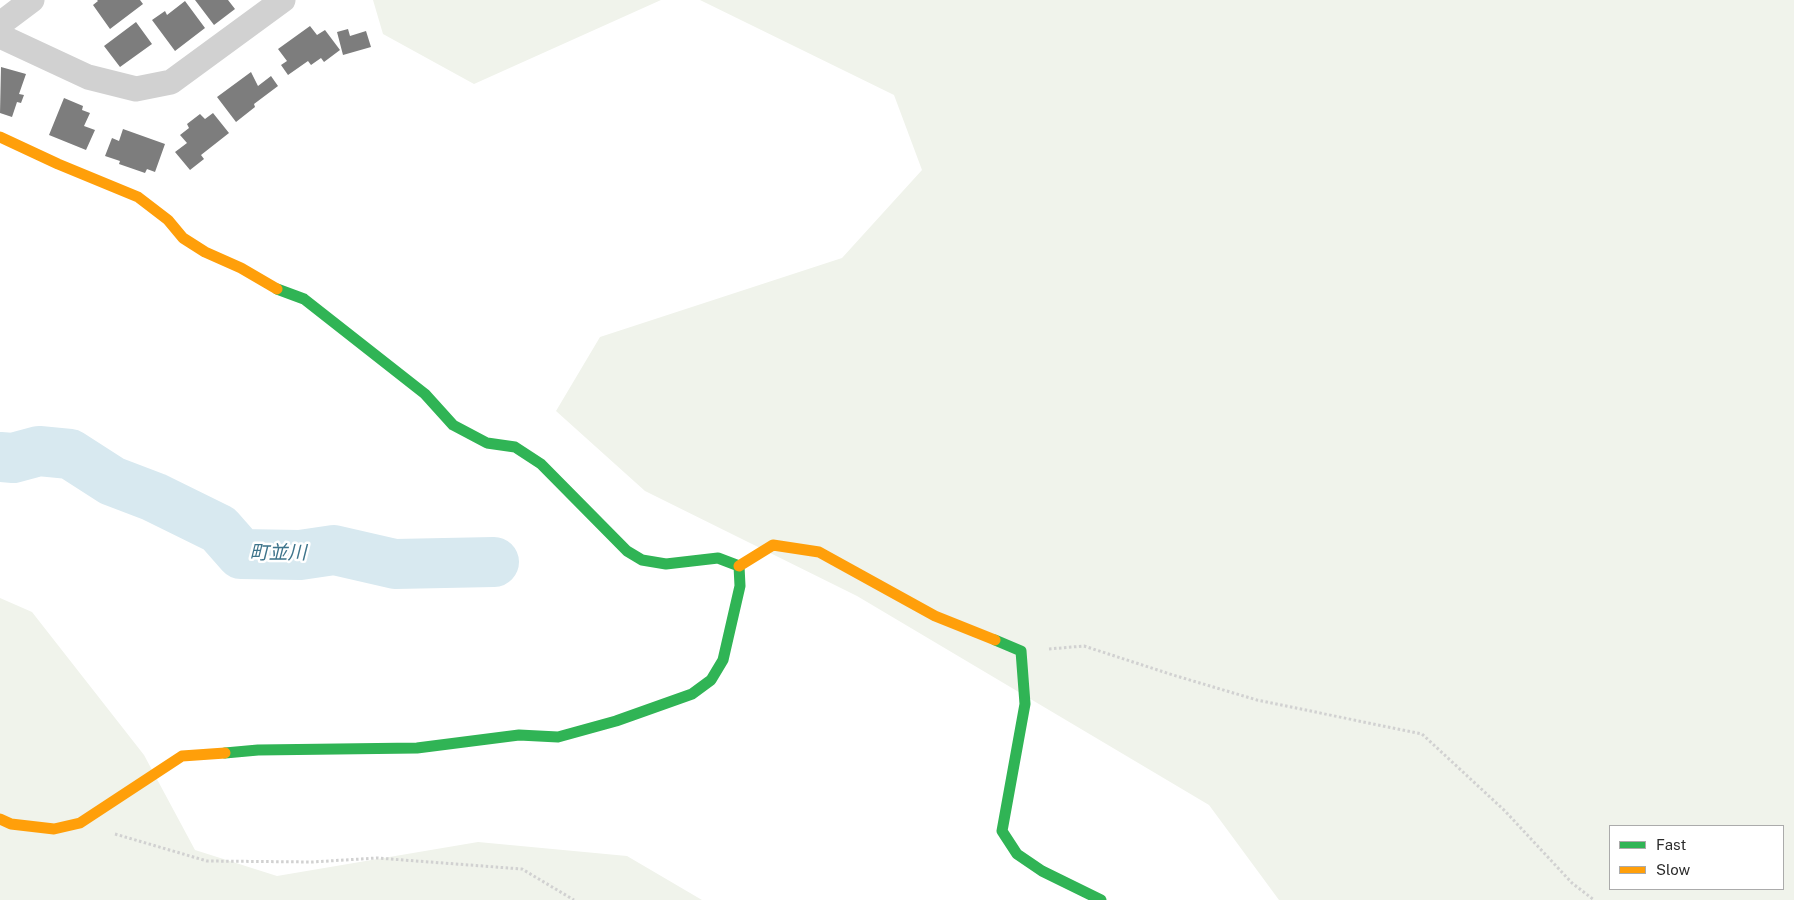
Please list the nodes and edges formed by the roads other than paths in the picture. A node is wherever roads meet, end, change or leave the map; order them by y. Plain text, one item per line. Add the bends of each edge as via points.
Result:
1 (32, 0) edge
2 (283, 0) edge
3 (0, 24) edge
4 (0, 36) edge
5 (0, 137) edge
6 (739, 566) junction
7 (0, 819) edge
8 (1101, 900) edge

1 - 3 street
2 - 4 street via 171,82 136,89 88,77
5 - 6 street via 138,197 168,220 184,238 205,252 241,268 273,288 304,299 425,394 454,425 487,443 515,447 541,464 627,551 642,560 666,564 718,558
6 - 7 street via 740,586 723,660 711,680 692,694 616,722 558,737 519,735 417,748 258,750 182,756 80,823 54,829 11,824
6 - 8 street via 772,545 819,552 935,616 1021,652 1025,704 1002,832 1017,854 1042,871

